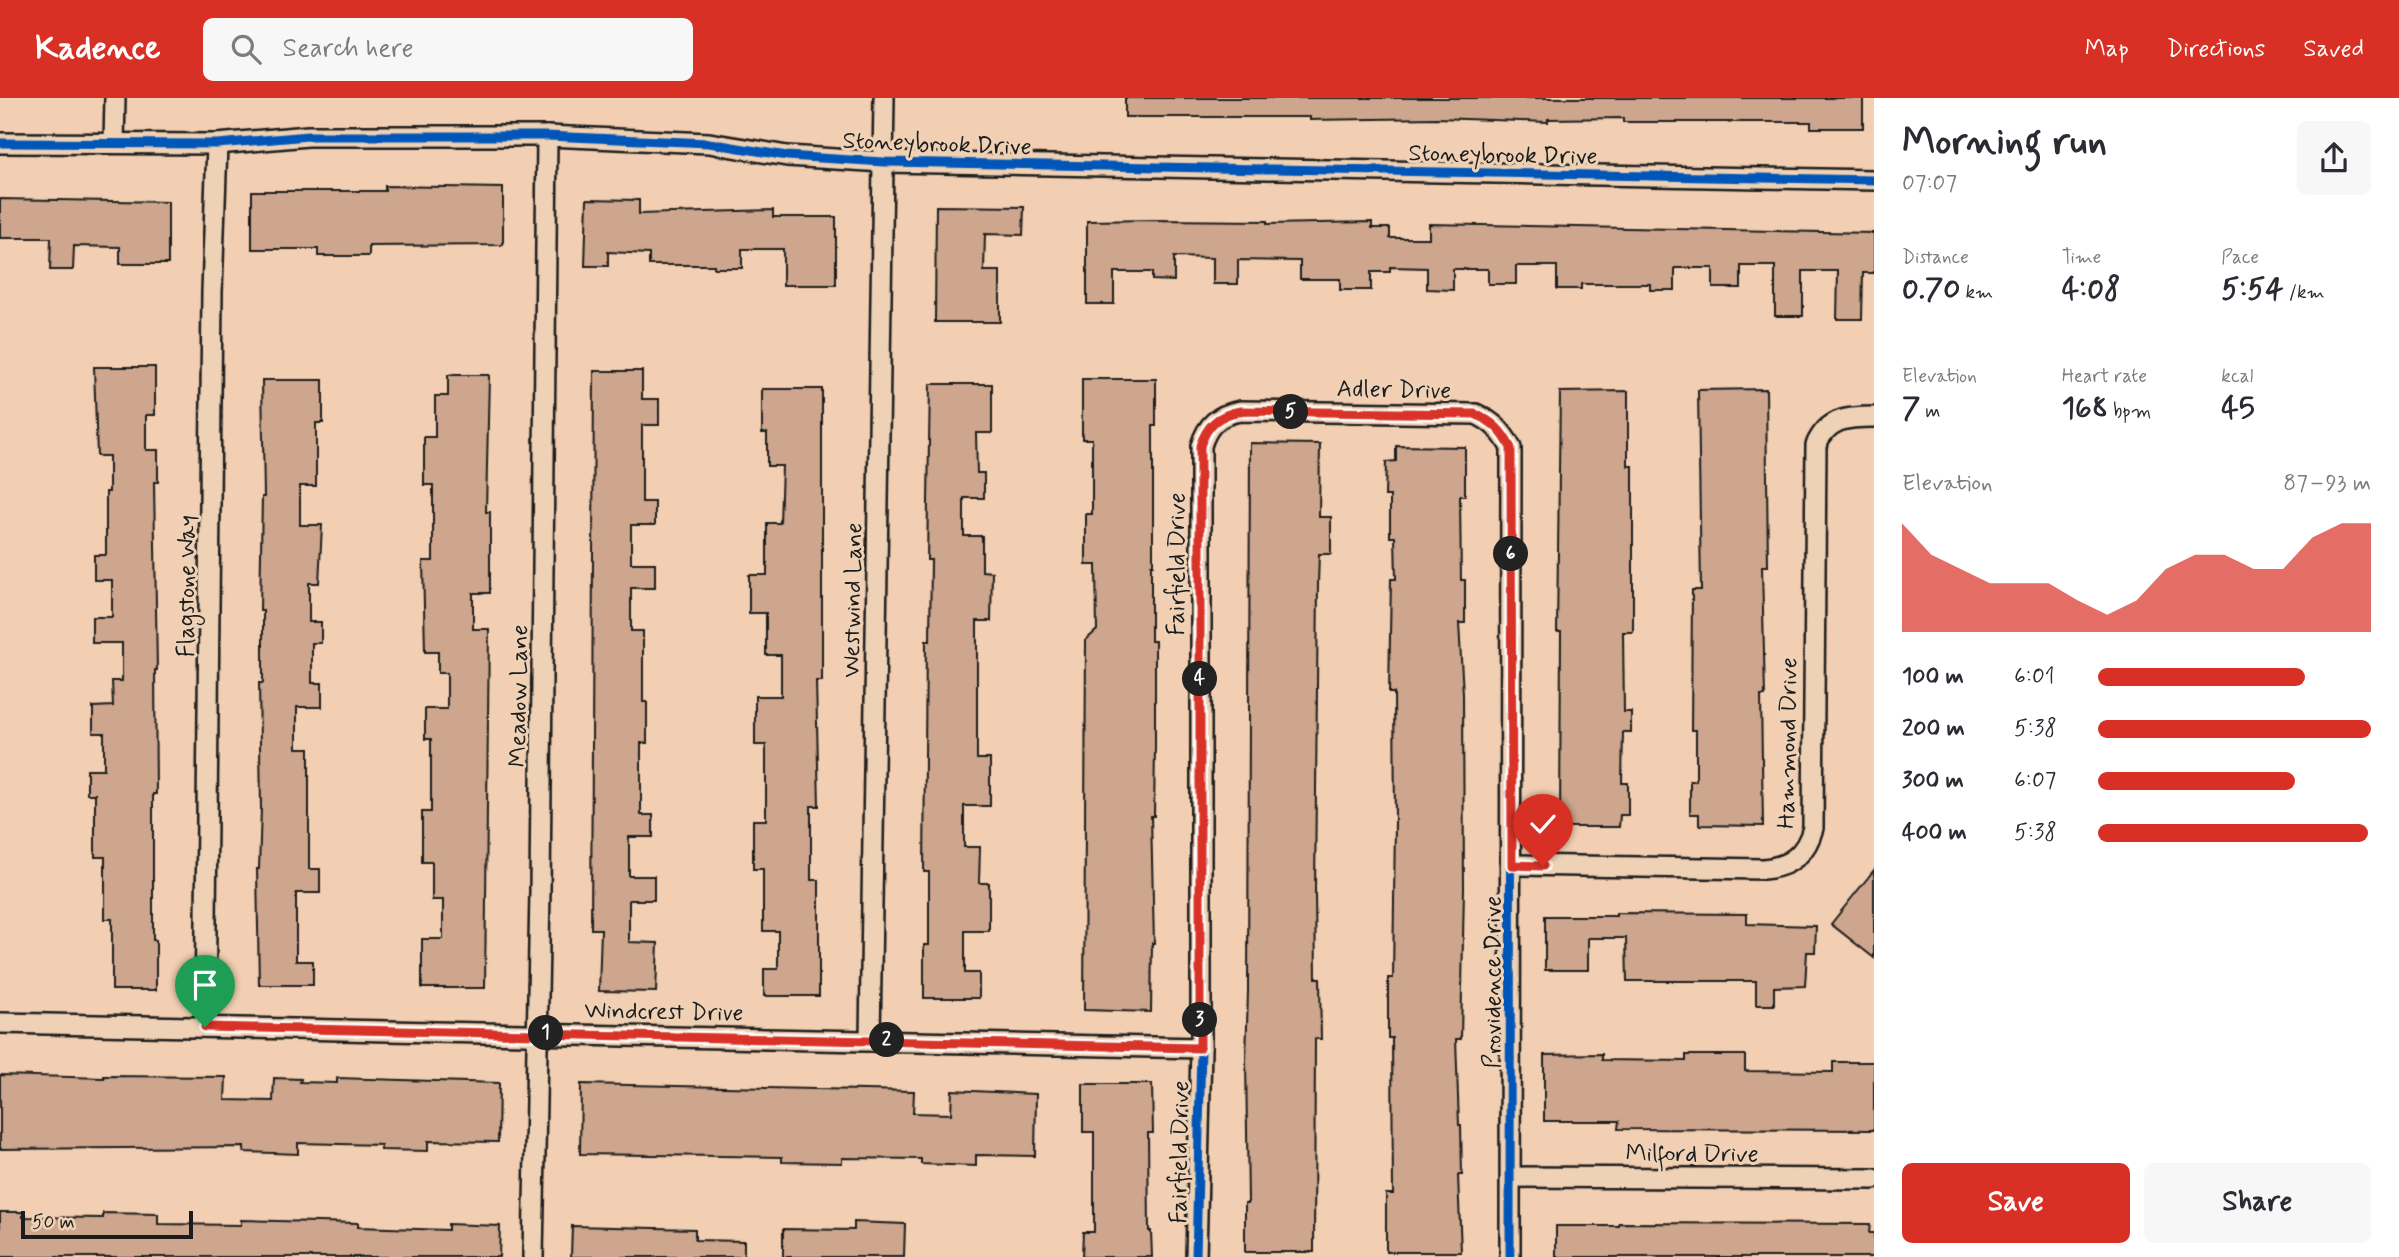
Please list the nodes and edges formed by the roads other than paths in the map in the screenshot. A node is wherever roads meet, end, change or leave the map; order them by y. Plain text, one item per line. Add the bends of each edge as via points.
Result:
1 (115, 98) edge
2 (884, 98) edge
3 (547, 136) junction
4 (0, 143) edge
5 (114, 144) junction
6 (217, 144) junction
7 (884, 162) junction
8 (1874, 180) edge
9 (1874, 417) edge
10 (1214, 421) joint
11 (1491, 421) joint
12 (1512, 865) junction
13 (0, 1023) edge
14 (205, 1027) junction
15 (537, 1033) junction
16 (870, 1039) junction
17 (1200, 1048) junction
18 (1511, 1177) junction
19 (1874, 1178) edge
20 (533, 1257) edge
21 (1196, 1257) edge
22 (1510, 1257) edge

1 - 5 street
2 - 7 street, Westwind Lane
3 - 6 street, Stoneybrook Drive via 308,135
3 - 7 street, Stoneybrook Drive via 709,143 787,156
3 - 15 street, Meadow Lane
4 - 5 street, Stoneybrook Drive
5 - 6 street, Stoneybrook Drive
6 - 14 street, Flagstone Way
7 - 8 street, Stoneybrook Drive
7 - 16 street, Westwind Lane
9 - 12 street, Hammond Drive via 1850,417 1829,425 1814,456 1813,828 1801,853 1790,863 1763,869
10 - 11 street, Adler Drive via 1240,411 1475,414
10 - 17 street, Fairfield Drive via 1200,446
11 - 12 street, Providence Drive via 1511,448
12 - 18 street, Providence Drive
13 - 14 street, Windcrest Drive
14 - 15 street, Windcrest Drive
15 - 16 street, Windcrest Drive
15 - 20 street, Meadow Lane
16 - 17 street, Windcrest Drive
17 - 21 street, Fairfield Drive
18 - 19 street, Milford Drive
18 - 22 street, Providence Drive

